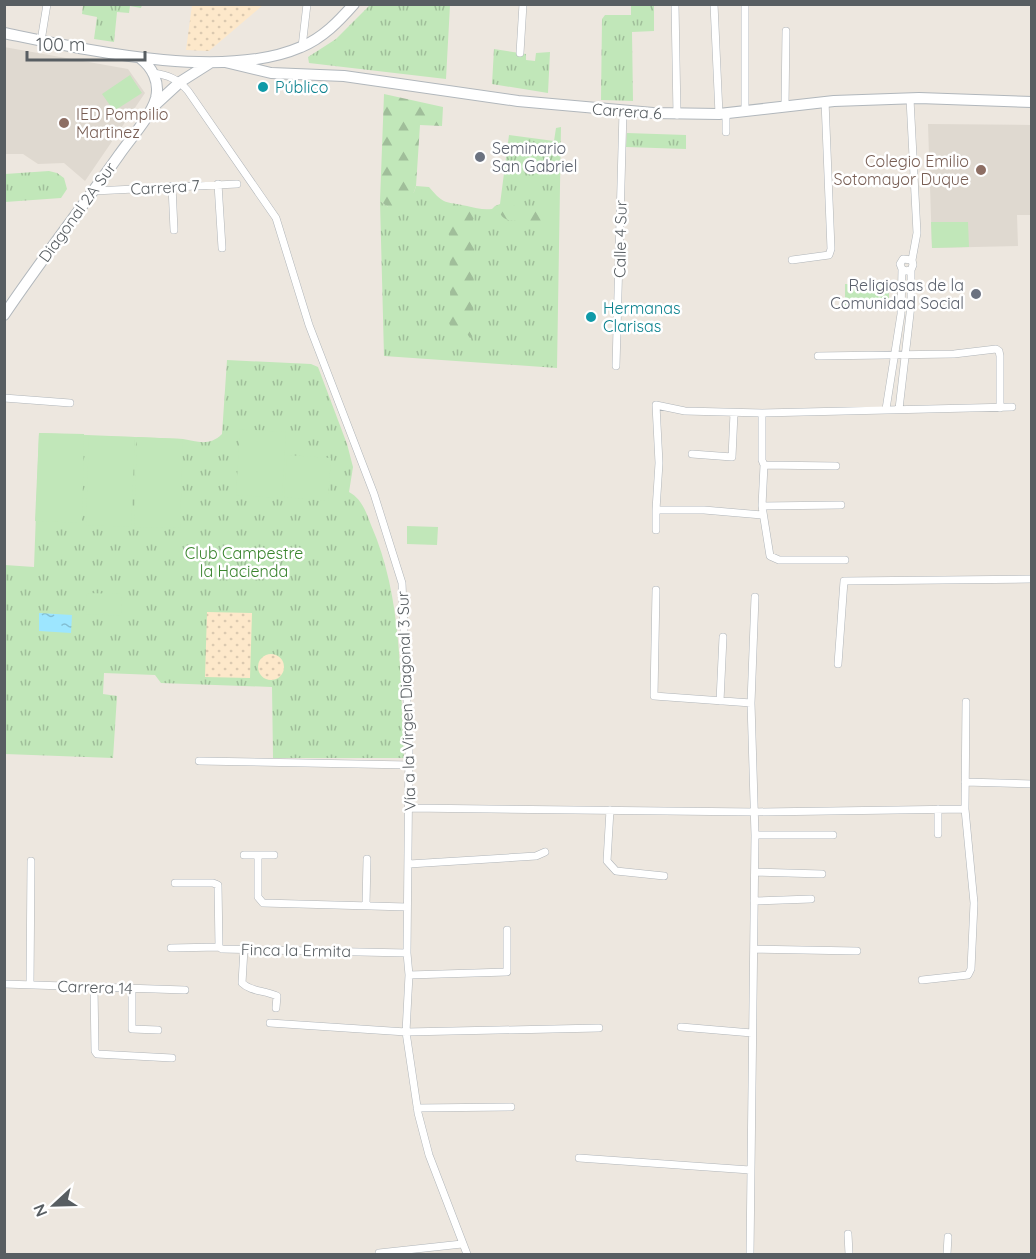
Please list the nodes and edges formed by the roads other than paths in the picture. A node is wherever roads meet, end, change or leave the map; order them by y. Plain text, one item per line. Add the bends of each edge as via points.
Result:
1 (47, 4) edge
2 (307, 4) edge
3 (354, 4) edge
4 (523, 4) edge
5 (675, 4) edge
6 (714, 4) edge
7 (745, 4) edge
8 (786, 31) dead end
9 (4, 33) edge
10 (41, 41) junction
11 (298, 48) junction
12 (520, 53) dead end
13 (140, 58) junction
14 (225, 62) junction
15 (210, 63) junction
16 (153, 72) junction
17 (299, 73) junction
18 (180, 82) junction
19 (910, 99) junction
20 (825, 101) junction
21 (1032, 102) edge
22 (785, 106) junction
23 (150, 109) junction
24 (623, 111) junction
25 (745, 111) junction
26 (677, 114) junction
27 (723, 114) junction
28 (726, 132) dead end
29 (218, 184) junction
30 (237, 184) dead end
31 (172, 186) junction
32 (94, 190) junction
33 (174, 230) dead end
34 (222, 248) dead end
35 (792, 260) dead end
36 (912, 260) junction
37 (902, 269) junction
38 (911, 270) junction
39 (901, 291) junction
40 (911, 292) junction
41 (4, 315) edge
42 (898, 332) junction
43 (907, 333) junction
44 (905, 354) junction
45 (894, 355) junction
46 (818, 356) dead end
47 (616, 366) dead end
48 (889, 396) junction
49 (901, 396) junction
50 (4, 398) edge
51 (70, 403) dead end
52 (1012, 407) dead end
53 (1000, 408) junction
54 (886, 409) junction
55 (899, 409) junction
56 (734, 413) junction
57 (762, 413) junction
58 (692, 454) dead end
59 (764, 465) junction
60 (836, 466) dead end
61 (841, 505) dead end
62 (656, 510) junction
63 (762, 510) junction
64 (656, 530) dead end
65 (845, 561) dead end
66 (1032, 579) edge
67 (656, 590) dead end
68 (754, 597) dead end
69 (723, 637) dead end
70 (838, 664) dead end
71 (720, 701) junction
72 (966, 702) dead end
73 (751, 703) junction
74 (199, 761) dead end
75 (409, 765) junction
76 (965, 782) junction
77 (1032, 784) edge
78 (409, 808) junction
79 (938, 809) junction
80 (965, 809) junction
81 (610, 810) junction
82 (755, 812) junction
83 (938, 834) dead end
84 (755, 835) junction
85 (833, 835) dead end
86 (545, 852) dead end
87 (244, 855) dead end
88 (258, 855) junction
89 (274, 855) dead end
90 (367, 859) dead end
91 (31, 861) dead end
92 (409, 864) junction
93 (754, 872) junction
94 (822, 874) dead end
95 (664, 876) dead end
96 (175, 883) dead end
97 (811, 899) dead end
98 (754, 901) junction
99 (366, 905) junction
100 (407, 906) junction
101 (507, 930) dead end
102 (219, 946) junction
103 (171, 948) dead end
104 (244, 949) junction
105 (754, 949) junction
106 (856, 951) dead end
107 (407, 952) junction
108 (409, 975) junction
109 (922, 980) dead end
110 (4, 984) edge
111 (30, 985) junction
112 (94, 987) junction
113 (132, 988) junction
114 (185, 990) dead end
115 (276, 1008) dead end
116 (270, 1023) dead end
117 (681, 1027) dead end
118 (599, 1028) dead end
119 (158, 1030) dead end
120 (406, 1032) junction
121 (752, 1033) junction
122 (172, 1058) dead end
123 (511, 1107) dead end
124 (417, 1108) junction
125 (579, 1158) dead end
126 (750, 1170) junction
127 (848, 1234) dead end
128 (948, 1237) dead end
129 (462, 1244) junction
130 (380, 1253) dead end
131 (467, 1254) edge
132 (750, 1254) edge
133 (849, 1254) edge
134 (948, 1254) edge

1 - 10 street
2 - 11 street
3 - 11 main road, Carrera 6 via 333,26
4 - 12 street
5 - 26 street
6 - 27 street
7 - 25 street
8 - 22 street
9 - 10 main road, Carrera 6
10 - 13 main road, Carrera 6
11 - 14 main road, Carrera 6
11 - 17 main road via 289,63
13 - 15 main road, Carrera 6
13 - 16 main road
14 - 15 main road, Carrera 6
14 - 17 main road, Carrera 6 via 255,70
15 - 18 main road
16 - 18 street
16 - 23 main road via 157,93
17 - 24 main road, Carrera 6
18 - 23 main road
18 - 75 street, Vía a la Virgen Diagonal 3 Sur via 276,218 309,325 374,494 402,583
19 - 20 main road, Carrera 6
19 - 21 main road, Carrera 6
19 - 36 street via 917,233
20 - 22 main road, Carrera 6
20 - 35 street via 831,249 829,255
22 - 25 main road, Carrera 6
23 - 32 main road, Diagonal 2A Sur
24 - 26 main road, Carrera 6
24 - 47 street, Calle 4 Sur
25 - 27 main road, Carrera 6
26 - 27 main road, Carrera 6
27 - 28 street
29 - 30 street, Carrera 7
29 - 31 street, Carrera 7
29 - 34 street
31 - 32 street, Carrera 7
31 - 33 street
32 - 41 main road, Diagonal 2A Sur
36 - 37 street via 903,259
36 - 38 street
37 - 38 street
37 - 39 street
38 - 40 street
39 - 40 street
39 - 42 street
40 - 43 street
42 - 43 street
42 - 45 street
43 - 44 street
44 - 45 street
44 - 49 street
44 - 53 street via 996,349 1000,356
45 - 46 street
45 - 48 street
48 - 49 street
48 - 54 street
49 - 55 street
50 - 51 street
52 - 53 street
53 - 55 street
54 - 55 street
54 - 57 street
56 - 57 street
56 - 58 street via 732,457
56 - 62 street via 685,411 656,405
57 - 59 street
59 - 60 street
59 - 63 street
61 - 63 street
62 - 63 street
62 - 64 street
63 - 65 street via 770,556 778,560
66 - 70 street via 844,581
67 - 71 street via 654,696
68 - 73 street
69 - 71 street
71 - 73 street
72 - 76 street
73 - 82 street
74 - 75 street
75 - 78 street, Vía a la Virgen Diagonal 3 Sur
76 - 77 street
76 - 80 street
78 - 81 street
78 - 92 street, Vía a la Virgen Diagonal 3 Sur
79 - 80 street
79 - 82 street
79 - 83 street
80 - 109 street via 974,903 971,969 968,975
81 - 82 street
81 - 95 street via 607,861 616,872
82 - 84 street
84 - 85 street
84 - 93 street
86 - 92 street via 536,856
87 - 88 street
88 - 89 street
88 - 99 street via 258,897 263,903
90 - 99 street
91 - 111 street
92 - 100 street, Vía a la Virgen Diagonal 3 Sur
93 - 94 street
93 - 98 street
96 - 102 street, Finca la Ermita via 218,885
97 - 98 street
98 - 105 street
99 - 100 street
100 - 107 street, Vía a la Virgen Diagonal 3 Sur
101 - 108 street via 507,972
102 - 103 street
102 - 104 street, Finca la Ermita
104 - 107 street, Finca la Ermita
104 - 115 street via 242,983 277,996
105 - 106 street
105 - 121 street
107 - 108 street, Vía a la Virgen Diagonal 3 Sur
108 - 120 street, Vía a la Virgen Diagonal 3 Sur
110 - 111 street, Carrera 14
111 - 112 street, Carrera 14
112 - 113 street, Carrera 14
112 - 122 street via 97,1054
113 - 114 street, Carrera 14
113 - 119 street via 132,1029
116 - 120 street
117 - 121 street
118 - 120 street
120 - 124 street, Vía a la Virgen Diagonal 3 Sur
121 - 126 street
123 - 124 street
124 - 129 street, Vía a la Virgen Diagonal 3 Sur via 429,1155
125 - 126 street
126 - 132 street
127 - 133 street
128 - 134 street
129 - 130 street
129 - 131 street, Vía a la Virgen Diagonal 3 Sur

